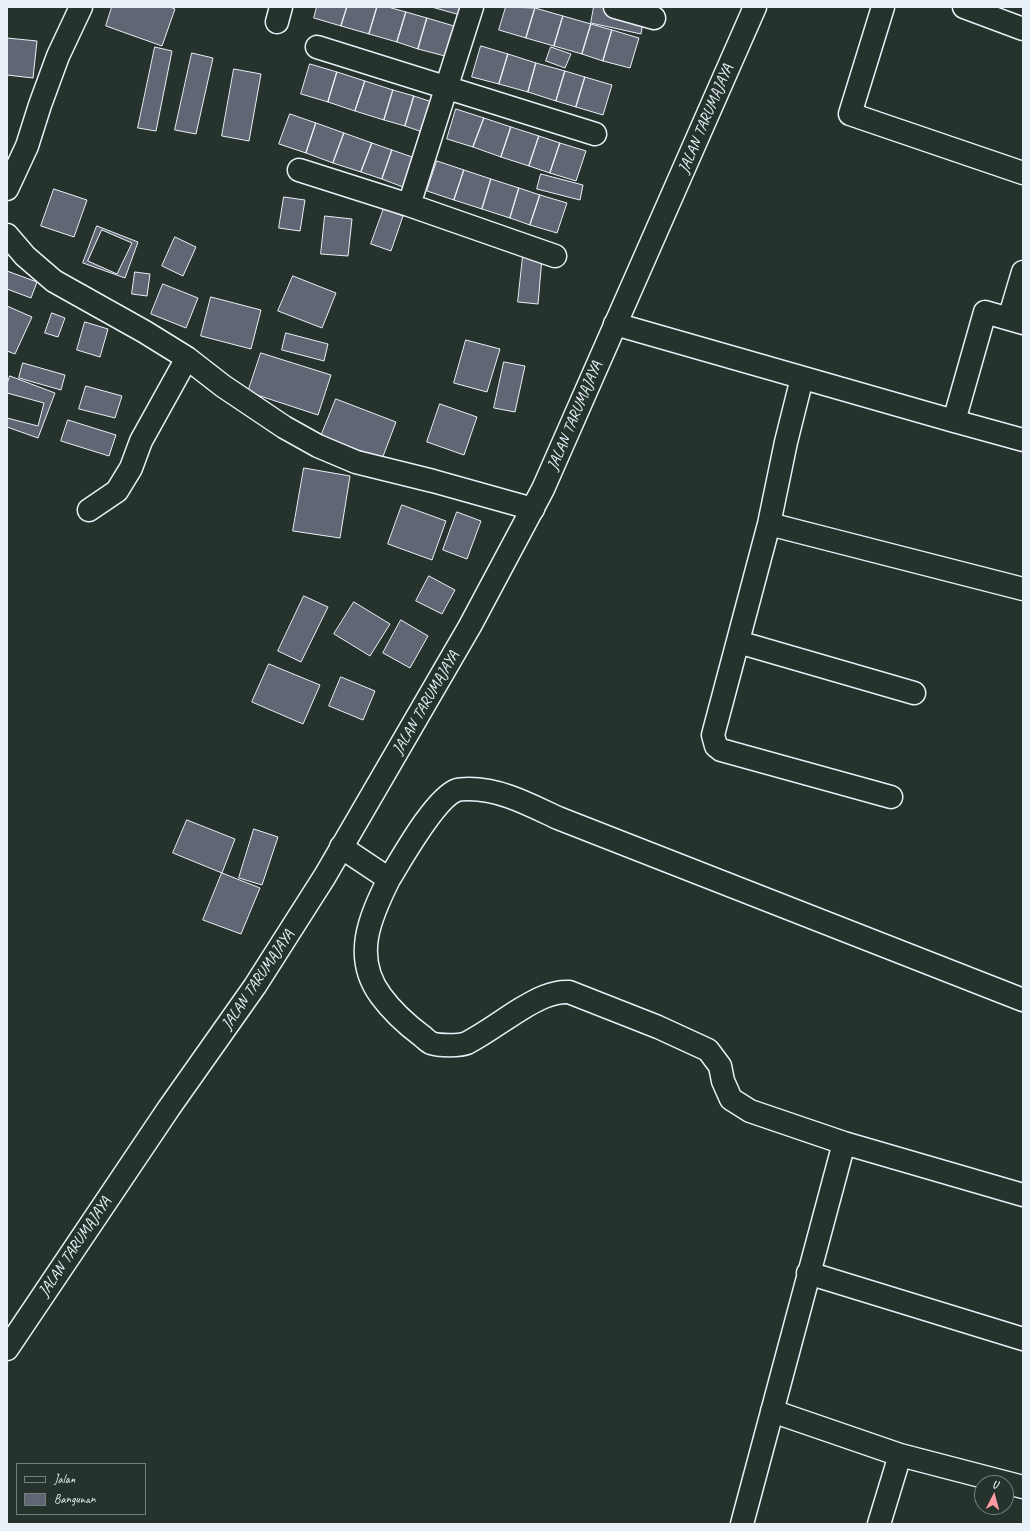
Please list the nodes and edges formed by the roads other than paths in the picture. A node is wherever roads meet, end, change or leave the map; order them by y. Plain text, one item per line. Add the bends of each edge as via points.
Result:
1 (81, 7) edge
2 (472, 7) edge
3 (615, 7) edge
4 (755, 7) edge
5 (883, 7) edge
6 (964, 7) edge
7 (654, 18) dead end
8 (1023, 28) edge
9 (317, 47) dead end
10 (447, 87) junction
11 (595, 134) dead end
12 (299, 170) dead end
13 (1023, 173) edge
14 (7, 190) edge
15 (409, 205) junction
16 (7, 235) edge
17 (556, 256) dead end
18 (1023, 272) edge
19 (1016, 321) edge
20 (615, 324) junction
21 (187, 358) junction
22 (802, 378) junction
23 (954, 421) junction
24 (1023, 440) edge
25 (533, 509) junction
26 (89, 510) dead end
27 (769, 524) junction
28 (1023, 589) edge
29 (738, 642) junction
30 (914, 693) dead end
31 (891, 797) dead end
32 (341, 847) junction
33 (389, 879) junction
34 (1023, 1000) edge
35 (844, 1143) junction
36 (1023, 1195) edge
37 (808, 1273) junction
38 (1023, 1340) edge
39 (7, 1349) edge
40 (772, 1411) junction
41 (900, 1455) junction
42 (1023, 1487) edge
43 (742, 1524) edge
44 (879, 1524) edge

1 - 14 street via 58,56 27,146
2 - 10 street
3 - 7 street
4 - 20 street, JALAN TARUMAJAYA
5 - 13 street via 850,114
6 - 8 street
9 - 10 street
10 - 11 street
10 - 15 street
12 - 15 street
15 - 17 street
16 - 21 street via 25,256 54,281
18 - 19 street
19 - 23 street via 985,312
20 - 22 street
20 - 25 street, JALAN TARUMAJAYA
21 - 25 street via 222,386 318,446 356,462
21 - 26 street via 141,441 131,468 117,491
22 - 23 street
22 - 27 street
23 - 24 street
25 - 32 street, JALAN TARUMAJAYA via 462,640
27 - 28 street
27 - 29 street
29 - 30 street
29 - 31 street via 713,735 716,746 721,750
32 - 33 street
32 - 39 street, JALAN TARUMAJAYA via 255,986 169,1108
33 - 34 street via 431,814 448,795 458,789 482,789 510,797
33 - 35 street via 375,907 369,929 365,951 367,968 376,989 390,1008 431,1043 466,1044 530,1004 559,992 569,992 708,1050 720,1066 731,1099 750,1111
35 - 36 street
35 - 37 street
37 - 38 street
37 - 40 street
40 - 41 street
40 - 43 street
41 - 42 street
41 - 44 street

